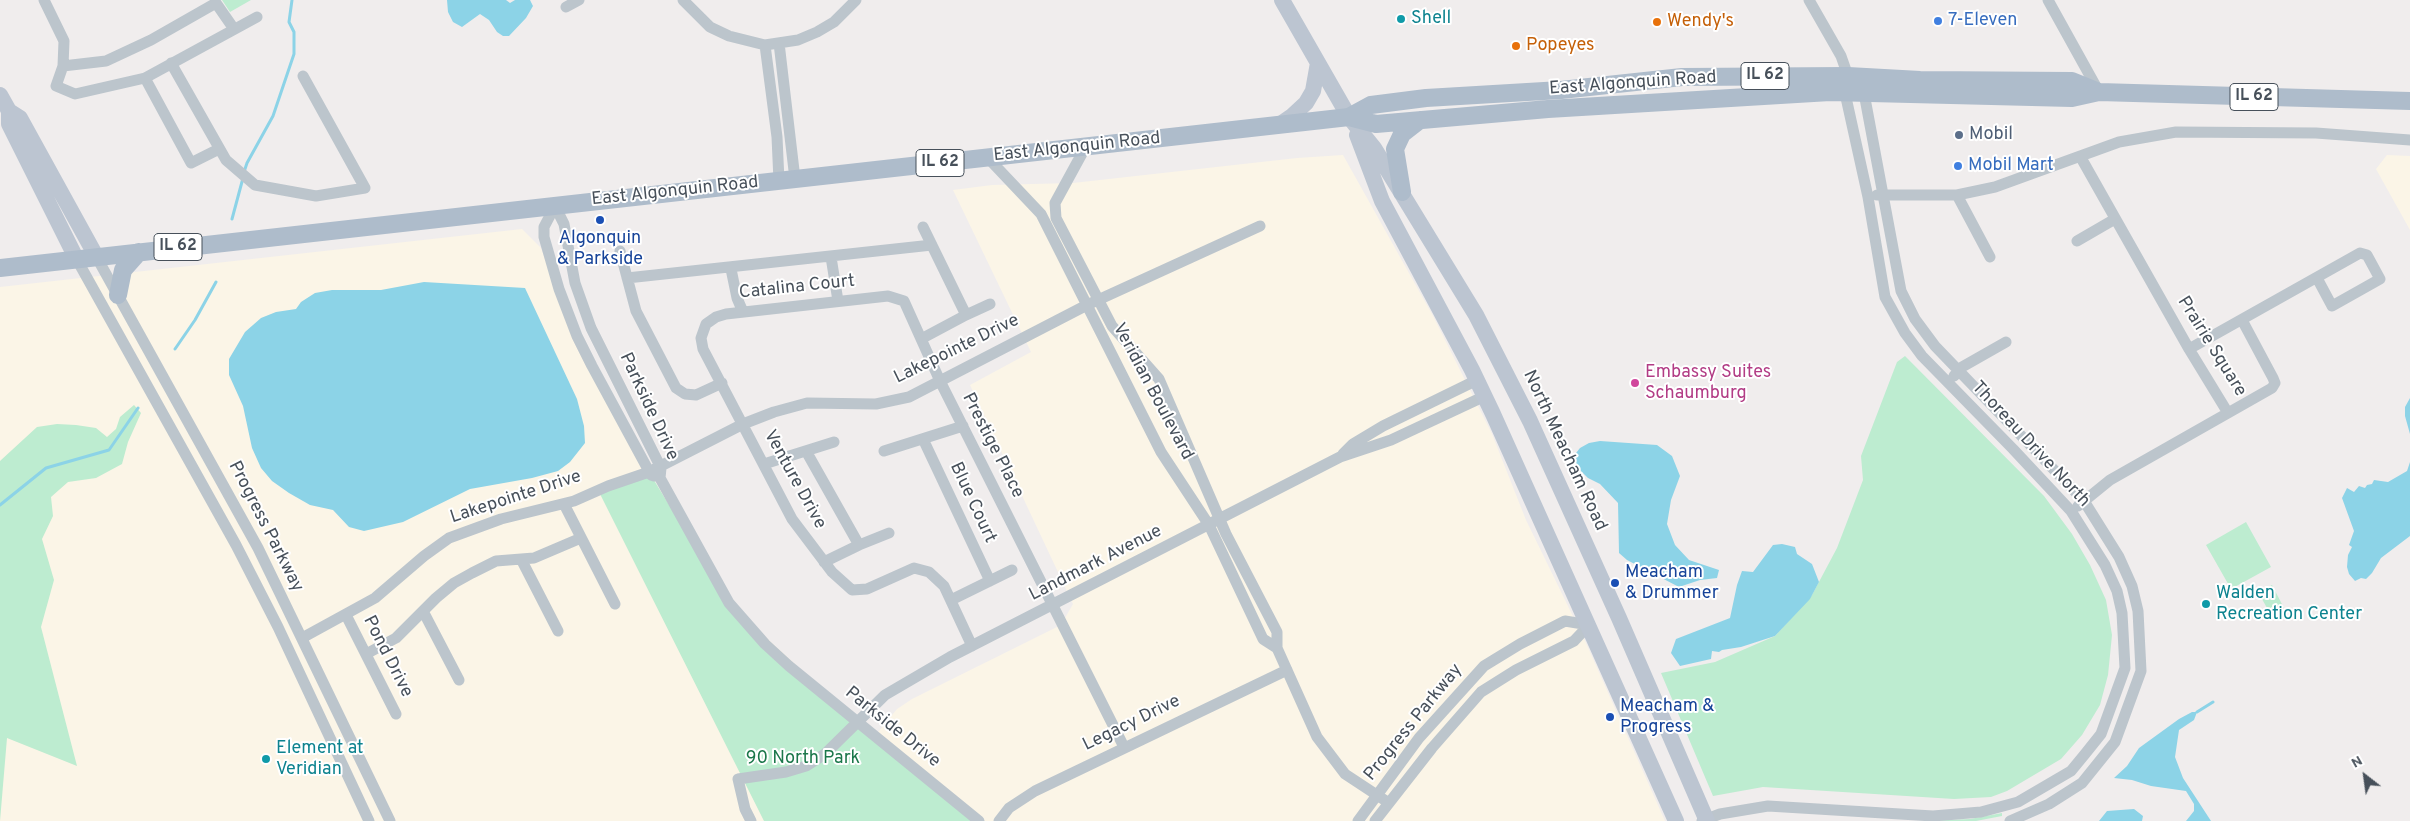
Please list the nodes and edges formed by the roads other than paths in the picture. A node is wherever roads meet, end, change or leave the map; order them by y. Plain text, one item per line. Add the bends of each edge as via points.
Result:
1 (44, 0) edge
2 (580, 0) edge
3 (682, 0) edge
4 (856, 0) edge
5 (1809, 0) edge
6 (2048, 0) edge
7 (1284, 4) edge
8 (566, 7) dead end
9 (257, 17) dead end
10 (234, 29) junction
11 (779, 44) junction
12 (765, 45) junction
13 (171, 63) junction
14 (1318, 63) junction
15 (63, 66) junction
16 (303, 76) dead end
17 (145, 78) junction
18 (1847, 84) junction
19 (2099, 92) junction
20 (1864, 93) junction
21 (0, 95) edge
22 (2410, 101) edge
23 (9, 111) junction
24 (1350, 117) junction
25 (1420, 120) junction
26 (1278, 125) junction
27 (2410, 140) edge
28 (220, 148) junction
29 (1085, 148) junction
30 (2080, 156) junction
31 (988, 158) junction
32 (787, 180) junction
33 (1402, 192) junction
34 (1883, 194) junction
35 (1957, 195) junction
36 (1868, 197) junction
37 (555, 206) junction
38 (2115, 219) junction
39 (1260, 226) dead end
40 (923, 227) dead end
41 (2077, 241) dead end
42 (932, 245) junction
43 (620, 251) dead end
44 (139, 252) junction
45 (96, 256) junction
46 (831, 257) junction
47 (1990, 257) dead end
48 (76, 258) junction
49 (0, 268) edge
50 (731, 269) junction
51 (626, 278) junction
52 (2317, 278) junction
53 (118, 294) junction
54 (838, 301) junction
55 (904, 301) joint
56 (1093, 303) junction
57 (990, 304) dead end
58 (743, 312) junction
59 (966, 315) junction
60 (2242, 320) junction
61 (702, 333) joint
62 (921, 339) junction
63 (2006, 342) dead end
64 (2189, 349) junction
65 (1959, 371) junction
66 (1477, 380) junction
67 (940, 381) junction
68 (1948, 382) junction
69 (722, 383) junction
70 (1485, 396) junction
71 (2228, 413) junction
72 (743, 424) junction
73 (962, 426) junction
74 (923, 439) junction
75 (834, 442) dead end
76 (806, 451) junction
77 (884, 451) dead end
78 (1340, 457) junction
79 (764, 464) junction
80 (656, 472) junction
81 (2084, 502) junction
82 (564, 504) junction
83 (2071, 511) junction
84 (1221, 518) junction
85 (1209, 525) junction
86 (888, 533) dead end
87 (581, 538) junction
88 (859, 545) junction
89 (522, 559) junction
90 (824, 562) junction
91 (1012, 570) dead end
92 (990, 581) junction
93 (951, 600) junction
94 (615, 604) dead end
95 (1054, 605) junction
96 (423, 611) junction
97 (346, 615) junction
98 (1589, 625) junction
99 (558, 631) dead end
100 (302, 638) junction
101 (972, 646) junction
102 (1277, 648) junction
103 (366, 654) junction
104 (1287, 670) junction
105 (459, 680) dead end
106 (396, 714) dead end
107 (856, 723) junction
108 (1124, 747) junction
109 (1377, 795) junction
110 (1389, 803) junction
111 (1705, 820) edge
112 (369, 821) edge
113 (390, 821) edge
114 (751, 821) edge
115 (979, 821) edge
116 (998, 821) edge
117 (1358, 821) edge
118 (1375, 821) edge
119 (1676, 821) edge
120 (2010, 821) edge

1 - 15 street via 64,41
2 - 8 street
3 - 12 street via 710,27 729,36
4 - 11 street via 834,22 817,32
5 - 18 street, Thoreau Drive North via 1841,56
6 - 19 street
7 - 14 main road, North Meacham Road
9 - 10 street
10 - 13 street
10 - 15 street via 216,3 106,61
11 - 12 street
11 - 32 street
12 - 32 street via 777,137
13 - 17 street
13 - 28 street
14 - 24 main road, North Meacham Road
14 - 26 main road via 1309,98 1300,110
15 - 17 street via 56,86 74,94
16 - 28 street via 365,188 316,196 256,185 230,165
17 - 28 street via 191,163
18 - 19 main road, East Algonquin Road / IL 62 via 1920,80 2072,80
18 - 20 main road, East Algonquin Road / IL 62
18 - 24 main road, East Algonquin Road / IL 62 via 1682,77 1561,90 1426,98 1370,105
18 - 25 main road, East Algonquin Road / IL 62
18 - 36 street, Thoreau Drive North
19 - 20 main road, East Algonquin Road / IL 62 via 2072,98
19 - 22 main road, East Algonquin Road / IL 62
20 - 34 street, Thoreau Drive North
21 - 23 main road
23 - 45 main road via 20,118
23 - 48 main road via 9,124
24 - 25 main road, East Algonquin Road / IL 62 via 1376,124
24 - 26 main road, East Algonquin Road / IL 62
24 - 33 main road, North Meacham Road
24 - 66 main road, North Meacham Road via 1382,201
25 - 33 main road via 1402,134 1396,145 1395,158
26 - 29 main road, East Algonquin Road / IL 62
27 - 30 street via 2316,133 2176,132 2119,142
29 - 31 main road, East Algonquin Road / IL 62
29 - 56 street, Veridian Boulevard via 1055,203 1056,218
30 - 35 street via 1995,187
30 - 38 street, Prairie Square
31 - 32 main road, East Algonquin Road / IL 62
31 - 56 street, Veridian Boulevard via 1041,214
32 - 37 main road, East Algonquin Road / IL 62
33 - 111 main road, North Meacham Road via 1476,315 1518,398 1619,618
34 - 35 street
34 - 36 street
34 - 65 street, Thoreau Drive North via 1900,291 1935,346
35 - 47 street
36 - 68 street, Thoreau Drive North via 1885,297 1905,334
37 - 44 main road, East Algonquin Road / IL 62
37 - 80 street, Parkside Drive via 564,224 575,283 591,328
37 - 80 street, Parkside Drive via 544,227 544,237 559,289 577,336
38 - 41 street
38 - 64 street, Prairie Square
39 - 56 street, Lakepointe Drive
40 - 42 street
42 - 46 street
42 - 59 street
43 - 51 street
44 - 45 main road, East Algonquin Road / IL 62
44 - 53 main road via 123,270
45 - 48 main road, East Algonquin Road / IL 62
45 - 53 street, Progress Parkway
46 - 50 street
46 - 54 street
48 - 49 main road, East Algonquin Road / IL 62
48 - 112 street, Progress Parkway via 236,546 281,633
50 - 51 street
50 - 58 street
51 - 69 street via 636,311 676,388 685,394 696,395
52 - 52 street via 2332,306 2380,279 2363,253
52 - 60 street
53 - 100 street, Progress Parkway via 242,518
54 - 55 street, Catalina Court via 888,296
54 - 58 street, Catalina Court
55 - 62 street, Prestige Place
56 - 67 street, Lakepointe Drive
56 - 84 street, Veridian Boulevard via 1160,379
56 - 85 street, Veridian Boulevard via 1161,452
57 - 59 street
58 - 61 street, Catalina Court via 716,317 706,324
59 - 62 street
60 - 64 street
60 - 71 street, Prairie Square via 2275,383 2268,391
61 - 69 street, Venture Drive via 703,349
62 - 67 street, Prestige Place
63 - 65 street
64 - 71 street, Prairie Square
65 - 68 street
65 - 81 street, Thoreau Drive North
66 - 70 main road, North Meacham Road
66 - 78 street via 1383,426 1353,444
67 - 72 street, Lakepointe Drive via 909,397 891,401 876,404 807,403
67 - 73 street, Prestige Place
68 - 83 street, Thoreau Drive North
69 - 72 street, Venture Drive
70 - 78 street, Landmark Avenue via 1391,440
70 - 98 main road, North Meacham Road
71 - 81 street via 2110,480
72 - 79 street, Venture Drive
72 - 80 street, Lakepointe Drive
73 - 74 street
73 - 95 street, Prestige Place
74 - 77 street
74 - 92 street, Blue Court
75 - 76 street
76 - 79 street
76 - 88 street
78 - 84 street, Landmark Avenue
79 - 90 street, Venture Drive via 792,518
80 - 82 street, Lakepointe Drive via 608,486
80 - 107 street, Parkside Drive via 729,603 765,644
81 - 83 street
81 - 120 street, Thoreau Drive North via 2119,558 2132,586 2138,611 2141,671 2115,742 2082,784 2049,804
82 - 87 street
82 - 97 street, Lakepointe Drive via 501,519 449,538 375,598
83 - 111 street, Thoreau Drive North via 2105,565 2117,591 2122,613 2125,668 2100,734 2071,771 2018,802 1972,813 1933,816 1768,806 1720,814
84 - 85 street, Landmark Avenue
84 - 102 street, Veridian Boulevard via 1277,632
85 - 95 street, Landmark Avenue
85 - 102 street, Veridian Boulevard via 1263,639
86 - 88 street
87 - 89 street via 552,552
87 - 94 street
88 - 90 street
89 - 96 street via 496,562 472,573 454,583
89 - 99 street
90 - 93 street, Venture Drive via 852,590 867,589 914,568 929,572 944,586
91 - 92 street
92 - 93 street
93 - 101 street, Venture Drive
95 - 101 street, Landmark Avenue
95 - 108 street, Prestige Place
96 - 103 street via 396,638
96 - 105 street
97 - 100 street, Lakepointe Drive
97 - 103 street, Pond Drive
98 - 109 street, Progress Parkway via 1565,621 1484,666 1419,738
98 - 110 street, Progress Parkway via 1567,645 1480,692
98 - 119 main road, North Meacham Road
100 - 113 street, Progress Parkway
101 - 107 street, Landmark Avenue via 885,695
102 - 104 street, Veridian Boulevard
103 - 106 street, Pond Drive
104 - 108 street, Legacy Drive
104 - 109 street, Veridian Boulevard via 1317,737 1345,774
107 - 114 street, Landmark Avenue via 825,754 806,766 738,779
107 - 115 street, Parkside Drive
108 - 116 street, Legacy Drive via 1035,791 1010,808
109 - 110 street, Veridian Boulevard
109 - 117 street, Progress Parkway
110 - 118 street, Progress Parkway

